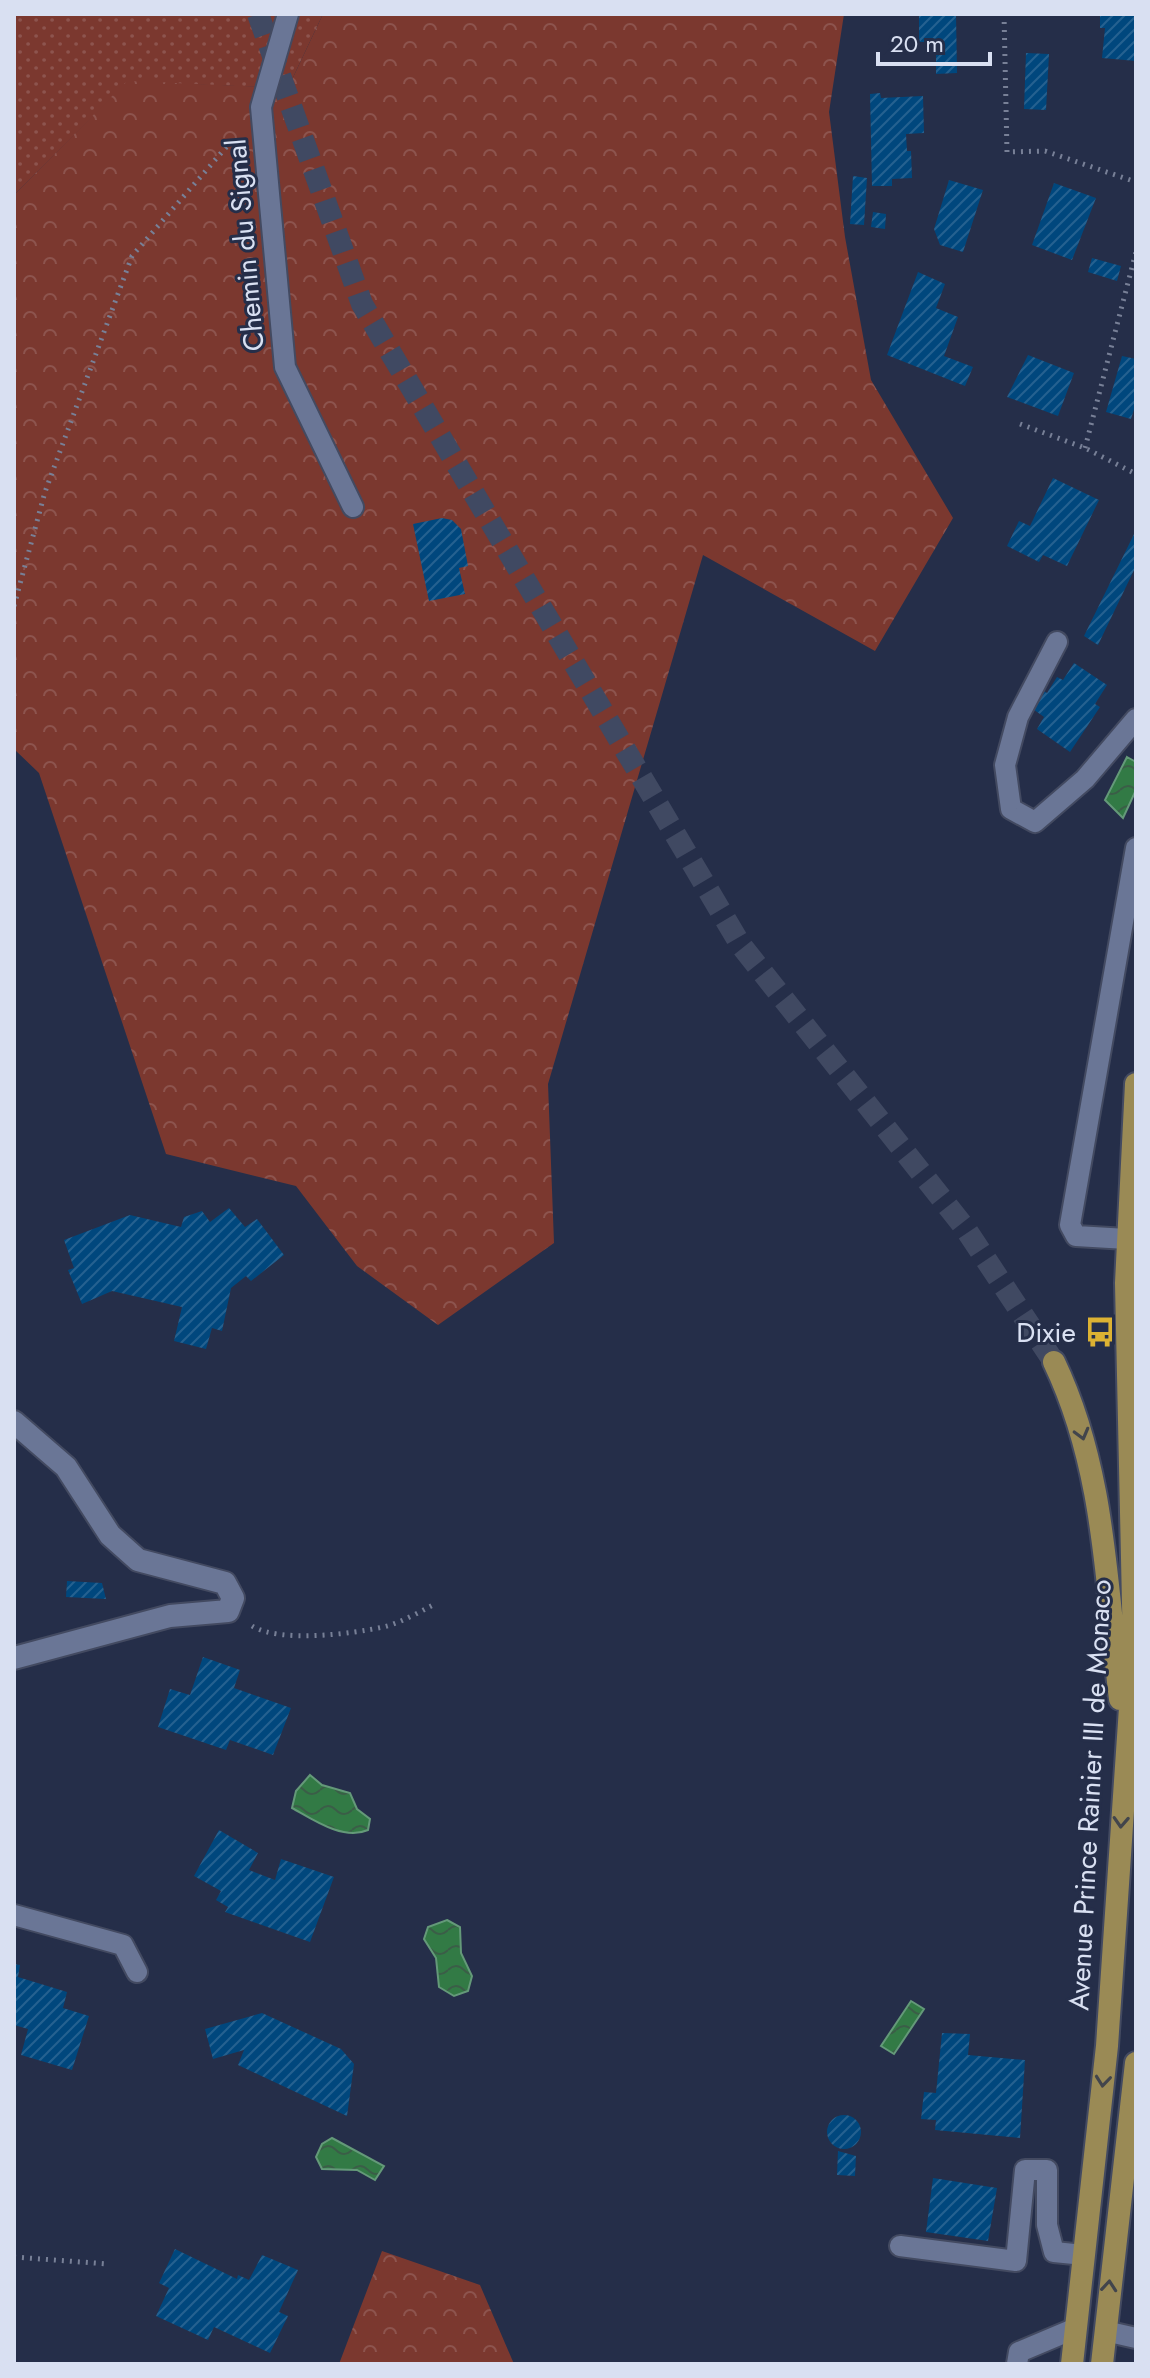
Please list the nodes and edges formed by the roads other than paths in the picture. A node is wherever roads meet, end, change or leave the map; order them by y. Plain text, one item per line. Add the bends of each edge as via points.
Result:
1 (288, 14) edge
2 (353, 507) dead end
3 (1057, 642) dead end
4 (1136, 719) edge
5 (1136, 848) edge
6 (1136, 1084) edge
7 (1127, 1239) junction
8 (1054, 1362) tunnel mouth
9 (14, 1422) edge
10 (14, 1658) edge
11 (1125, 1744) junction
12 (14, 1915) edge
13 (137, 1972) dead end
14 (1136, 2063) edge
15 (900, 2246) dead end
16 (1084, 2255) junction
17 (1076, 2328) junction
18 (1105, 2331) junction
19 (1136, 2338) edge
20 (1017, 2364) edge
21 (1072, 2364) edge
22 (1102, 2364) edge

1 - 2 lane, Chemin du Signal via 261,107 285,367
3 - 4 lane via 1018,717 1005,765 1011,809 1035,822 1085,779
5 - 7 lane via 1070,1225 1076,1236
6 - 7 main road, Avenue Prince Rainier III de Monaco
7 - 11 main road, Avenue Prince Rainier III de Monaco via 1134,1649
8 -> 11 main road via 1074,1404 1093,1476 1107,1552
9 - 10 street via 66,1467 110,1535 138,1560 225,1583 233,1598 228,1611 170,1616
11 -> 16 main road, Avenue Prince Rainier III de Monaco via 1107,2046
12 - 13 lane via 123,1945
18 -> 14 main road
15 - 16 lane via 1016,2261 1025,2170 1047,2170 1047,2225 1054,2252
16 - 17 main road, Avenue Prince Rainier III de Monaco
17 - 20 lane via 1019,2352
17 - 21 main road, Avenue Prince Rainier III de Monaco
18 - 19 lane
18 - 22 main road

